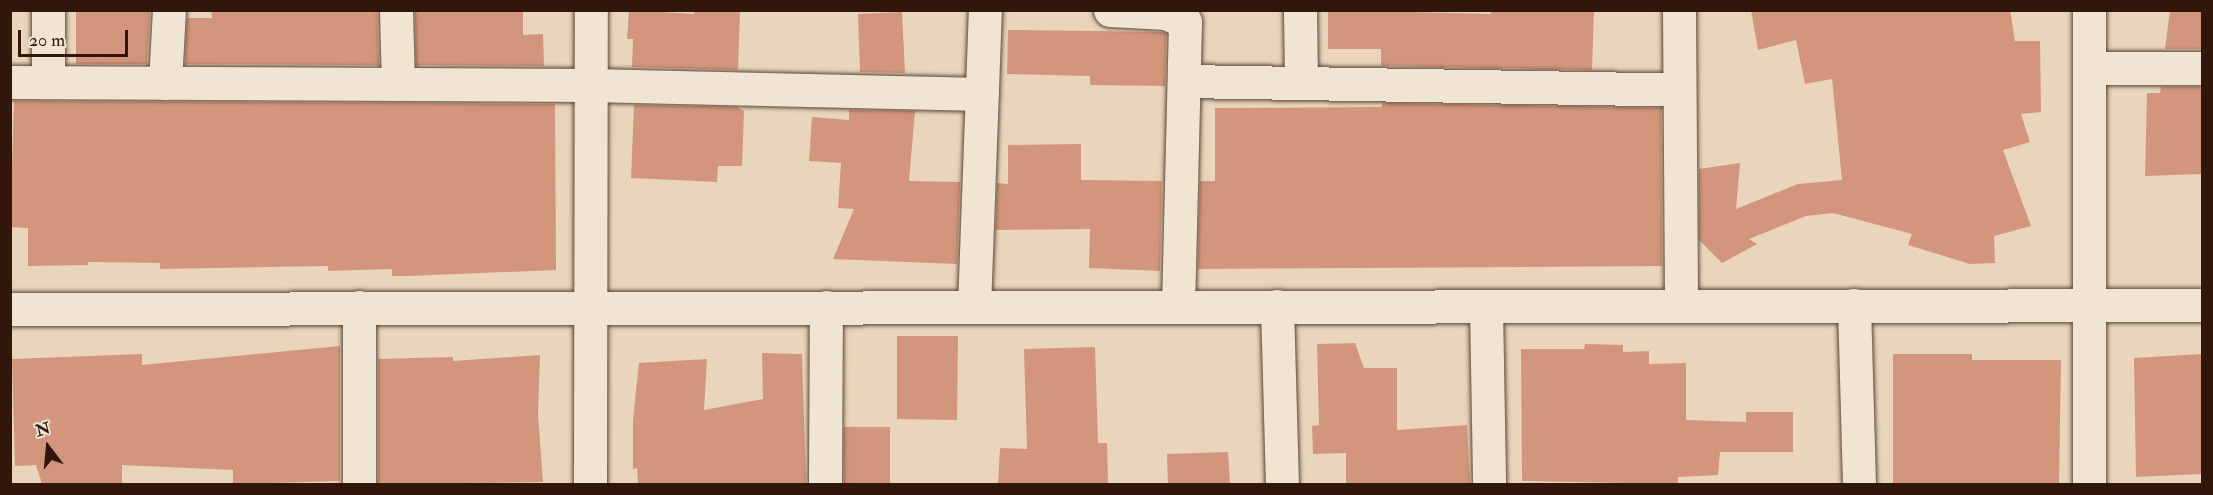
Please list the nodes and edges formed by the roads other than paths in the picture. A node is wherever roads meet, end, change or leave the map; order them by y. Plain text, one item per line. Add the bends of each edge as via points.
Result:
1 (48, 10) edge
2 (169, 10) edge
3 (396, 10) edge
4 (591, 10) edge
5 (985, 10) edge
6 (1110, 10) edge
7 (1300, 10) edge
8 (1679, 10) edge
9 (2089, 10) edge
10 (2089, 68) junction
11 (2202, 68) edge
12 (1185, 81) junction
13 (10, 82) edge
14 (48, 82) junction
15 (1301, 82) junction
16 (165, 83) junction
17 (398, 84) junction
18 (590, 85) junction
19 (1679, 90) junction
20 (982, 94) junction
21 (1854, 305) junction
22 (2089, 305) junction
23 (2202, 305) edge
24 (1277, 306) junction
25 (1486, 306) junction
26 (1681, 306) junction
27 (359, 307) junction
28 (826, 307) junction
29 (974, 307) junction
30 (1178, 307) junction
31 (588, 308) junction
32 (10, 309) edge
33 (359, 484) edge
34 (590, 484) edge
35 (825, 484) edge
36 (1282, 484) edge
37 (1489, 484) edge
38 (1858, 484) edge
39 (2089, 484) edge

1 - 14 street
2 - 16 street
3 - 17 street
4 - 18 street
5 - 20 street
6 - 12 street via 1166,13 1185,22
7 - 15 street
8 - 19 street
9 - 10 street
10 - 11 street
10 - 22 street
12 - 15 street
12 - 30 street
13 - 14 street
14 - 16 street
15 - 19 street
16 - 17 street
17 - 18 street
18 - 20 street
18 - 31 street
19 - 26 street
20 - 29 street
21 - 22 street
21 - 26 street
21 - 38 street
22 - 23 street
22 - 39 street
24 - 25 street
24 - 30 street
24 - 36 street
25 - 26 street
25 - 37 street
27 - 31 street
27 - 32 street
27 - 33 street
28 - 29 street
28 - 31 street
28 - 35 street
29 - 30 street
31 - 34 street

